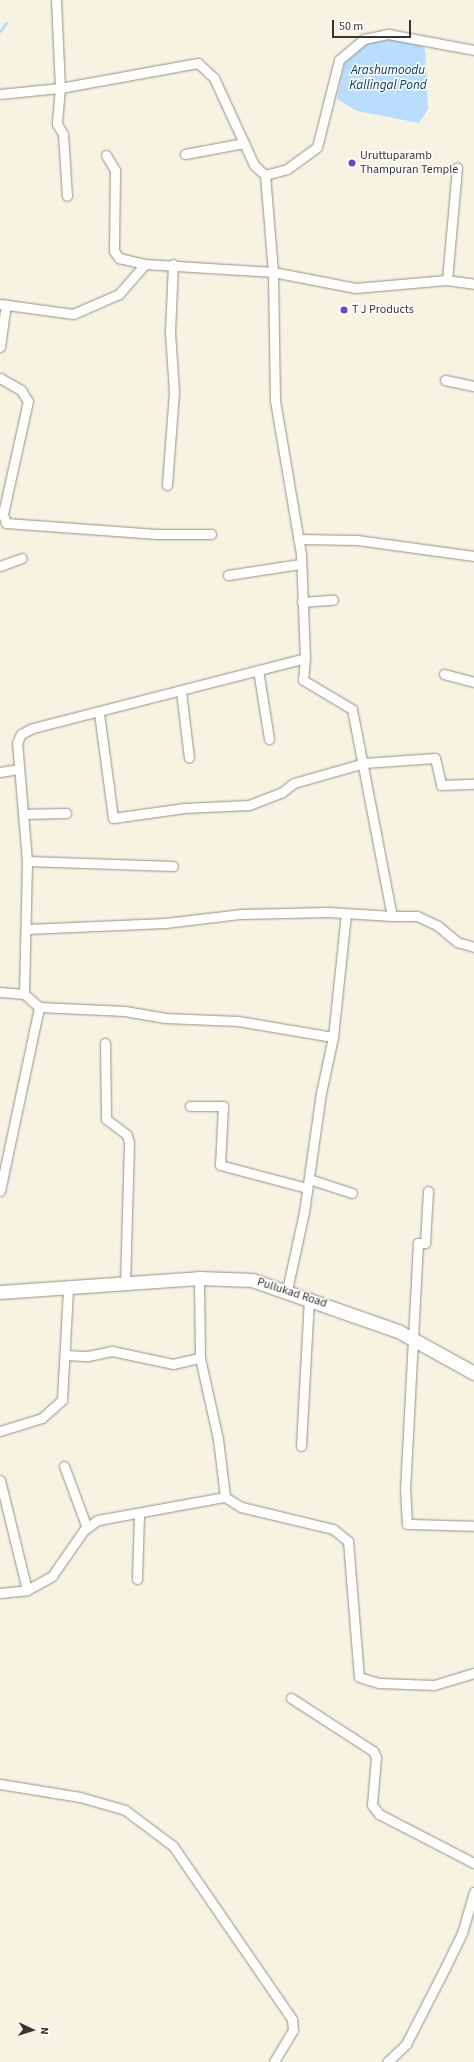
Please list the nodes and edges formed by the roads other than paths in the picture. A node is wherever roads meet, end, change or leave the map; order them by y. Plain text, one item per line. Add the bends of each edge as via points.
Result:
1 (56, 0) edge
2 (474, 50) edge
3 (60, 88) junction
4 (0, 94) edge
5 (244, 143) junction
6 (185, 154) dead end
7 (106, 155) dead end
8 (457, 167) dead end
9 (265, 176) junction
10 (67, 196) dead end
11 (145, 264) junction
12 (174, 264) junction
13 (273, 272) junction
14 (447, 280) junction
15 (474, 284) edge
16 (3, 304) edge
17 (0, 347) edge
18 (0, 378) edge
19 (445, 380) dead end
20 (474, 386) edge
21 (167, 485) dead end
22 (3, 523) edge
23 (212, 534) dead end
24 (298, 539) junction
25 (474, 556) edge
26 (22, 558) dead end
27 (300, 564) junction
28 (0, 566) edge
29 (228, 575) dead end
30 (333, 600) dead end
31 (302, 602) junction
32 (305, 658) junction
33 (258, 670) junction
34 (444, 674) dead end
35 (474, 682) edge
36 (181, 691) junction
37 (99, 713) junction
38 (269, 740) dead end
39 (189, 758) dead end
40 (364, 763) junction
41 (19, 769) junction
42 (0, 772) edge
43 (474, 784) edge
44 (66, 813) dead end
45 (23, 814) junction
46 (28, 861) junction
47 (173, 866) dead end
48 (346, 914) junction
49 (392, 916) junction
50 (26, 929) junction
51 (474, 947) edge
52 (0, 992) edge
53 (24, 994) junction
54 (39, 1006) junction
55 (333, 1038) junction
56 (106, 1043) dead end
57 (190, 1106) dead end
58 (308, 1183) junction
59 (0, 1191) edge
60 (428, 1191) dead end
61 (352, 1193) dead end
62 (199, 1278) junction
63 (125, 1285) junction
64 (68, 1288) junction
65 (287, 1290) junction
66 (0, 1292) edge
67 (309, 1297) junction
68 (412, 1339) junction
69 (66, 1356) junction
70 (200, 1358) junction
71 (474, 1373) edge
72 (0, 1431) edge
73 (301, 1446) dead end
74 (64, 1466) dead end
75 (0, 1480) edge
76 (225, 1497) junction
77 (139, 1514) junction
78 (474, 1526) edge
79 (86, 1528) junction
80 (137, 1579) dead end
81 (26, 1590) junction
82 (0, 1593) edge
83 (474, 1673) edge
84 (291, 1698) dead end
85 (0, 1784) edge
86 (474, 1863) edge
87 (474, 1892) edge
88 (274, 2062) edge
89 (387, 2062) edge

1 - 3 street
2 - 9 street via 388,34 364,39 339,60 317,147 287,169
3 - 4 street
3 - 5 street via 198,63 214,78
3 - 10 street via 57,128 62,134
5 - 6 street
5 - 9 street via 254,165
7 - 11 street via 115,170 114,251 119,258
8 - 14 street
9 - 13 street
11 - 12 street
11 - 16 street via 119,294 73,314
12 - 13 street
12 - 21 street via 170,332 174,392
13 - 14 street via 356,288
13 - 24 street via 275,401
14 - 15 street
16 - 17 street
18 - 22 street via 21,390 28,401
19 - 20 street
22 - 23 street via 157,534
24 - 25 street via 357,540
24 - 27 street
26 - 28 street
27 - 29 street
27 - 31 street
30 - 31 street
31 - 32 street
32 - 33 street
32 - 40 street via 303,680 352,709
33 - 36 street
33 - 38 street
34 - 35 street
36 - 37 street
36 - 39 street
37 - 40 street via 113,818 184,808 249,805 281,794 294,783
37 - 41 street via 33,728 21,734 17,743
40 - 43 street via 436,758 444,787
40 - 49 street
41 - 42 street
41 - 45 street
44 - 45 street
45 - 46 street
46 - 47 street
46 - 50 street
48 - 49 street
48 - 50 street via 241,914 165,923
48 - 55 street
49 - 51 street via 417,916 438,926 457,942
50 - 53 street
52 - 53 street
53 - 54 street
54 - 55 street via 125,1011 165,1018 238,1021
54 - 59 street
55 - 58 street via 321,1093
56 - 63 street via 106,1119 127,1135 129,1143
57 - 58 street via 223,1106 220,1165
58 - 61 street
58 - 65 street
60 - 68 street via 426,1243 418,1243
62 - 63 street, Pullukad Road
62 - 65 street, Pullukad Road via 252,1280
62 - 70 street
63 - 64 street, Pullukad Road
64 - 66 street, Pullukad Road
64 - 69 street
65 - 67 street, Pullukad Road
67 - 68 street, Pullukad Road
67 - 73 street
68 - 71 street, Pullukad Road
68 - 78 street via 407,1524
69 - 70 street via 88,1356 112,1350 173,1364
69 - 72 street via 64,1391 58,1406 42,1418
70 - 76 street via 218,1439
74 - 79 street
75 - 81 street
76 - 77 street
76 - 83 street via 241,1507 333,1528 348,1541 359,1677 379,1683 434,1685
77 - 79 street via 98,1520
77 - 80 street
79 - 81 street via 52,1576
81 - 82 street
84 - 86 street via 373,1751 376,1757 372,1800 379,1814
85 - 88 street via 80,1797 125,1810 174,1846 292,2018 293,2030
87 - 89 street via 462,1932 446,1968 406,2044

